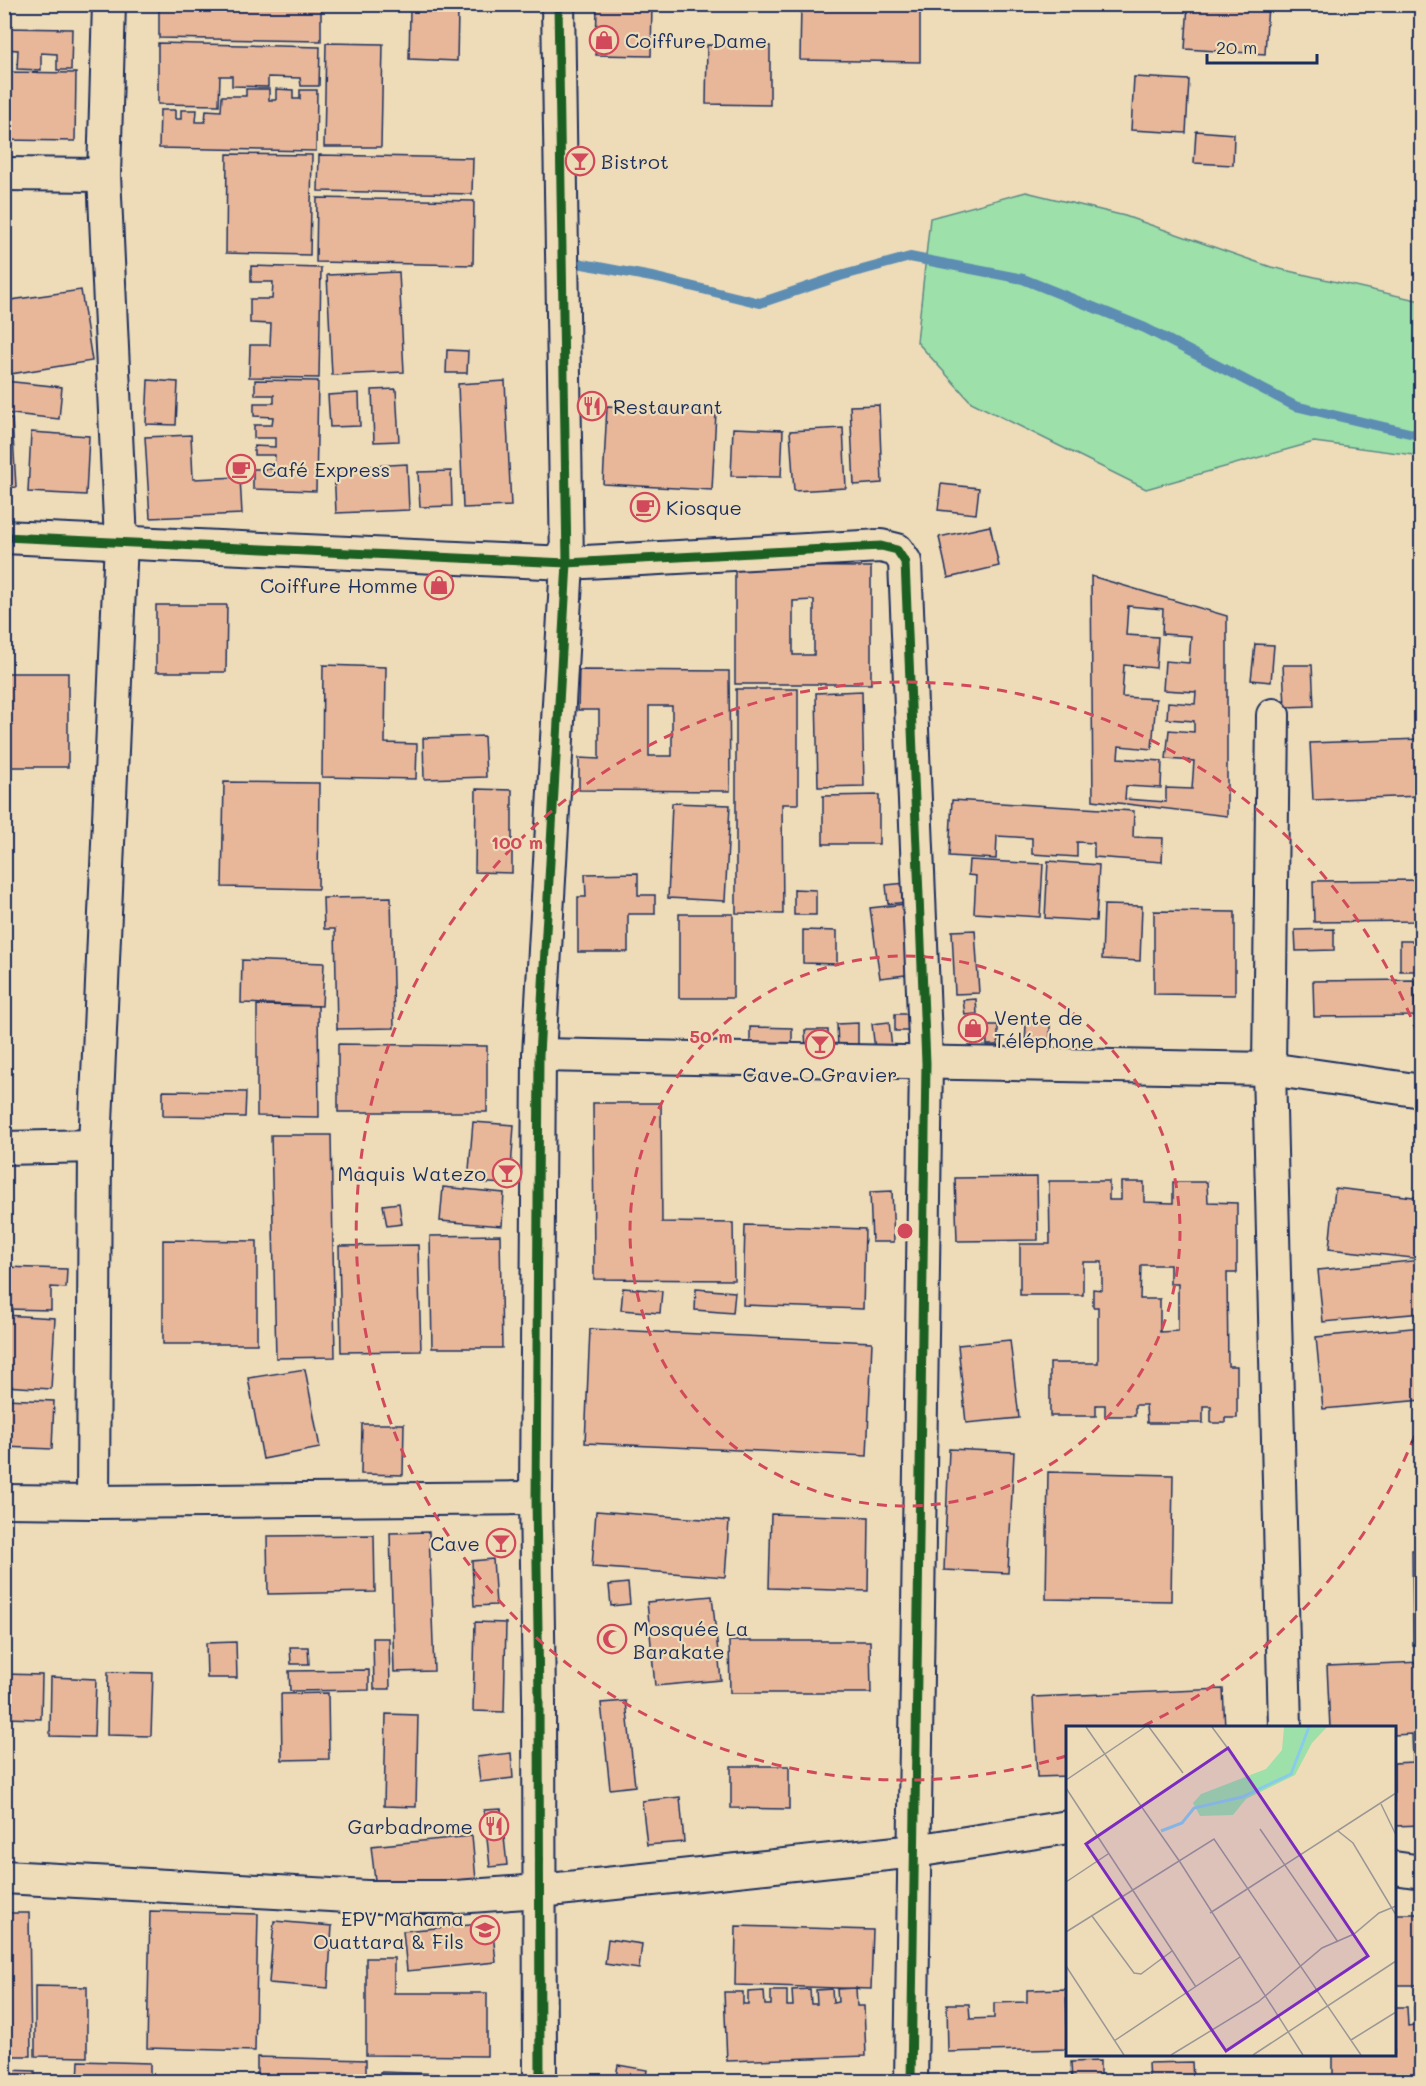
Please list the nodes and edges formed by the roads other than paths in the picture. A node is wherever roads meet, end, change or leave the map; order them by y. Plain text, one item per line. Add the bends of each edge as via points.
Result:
1 (109, 4) edge
2 (558, 4) edge
3 (4, 174) edge
4 (104, 175) junction
5 (4, 537) edge
6 (121, 541) junction
7 (567, 563) junction
8 (1273, 715) dead end
9 (539, 1055) junction
10 (927, 1063) junction
11 (1269, 1069) junction
12 (1422, 1091) edge
13 (95, 1146) junction
14 (4, 1148) edge
15 (536, 1497) junction
16 (4, 1501) edge
17 (93, 1502) junction
18 (1285, 1726) edge
19 (1066, 1827) edge
20 (915, 1851) junction
21 (1396, 1868) edge
22 (1422, 1872) edge
23 (4, 1877) edge
24 (540, 1891) junction
25 (540, 2082) edge
26 (911, 2082) edge

1 - 4 street
2 - 7 street
3 - 4 street
4 - 6 street
5 - 6 street
6 - 7 street
6 - 13 street
7 - 9 street
7 - 10 street via 882,546 897,550 905,562
8 - 11 street
9 - 10 street
9 - 15 street
10 - 11 street
10 - 20 street
11 - 12 street
11 - 18 street
13 - 14 street
13 - 17 street
15 - 17 street
15 - 24 street
16 - 17 street
19 - 20 street
20 - 24 street
20 - 26 street
21 - 22 street
23 - 24 street via 367,1897 456,1897
24 - 25 street

